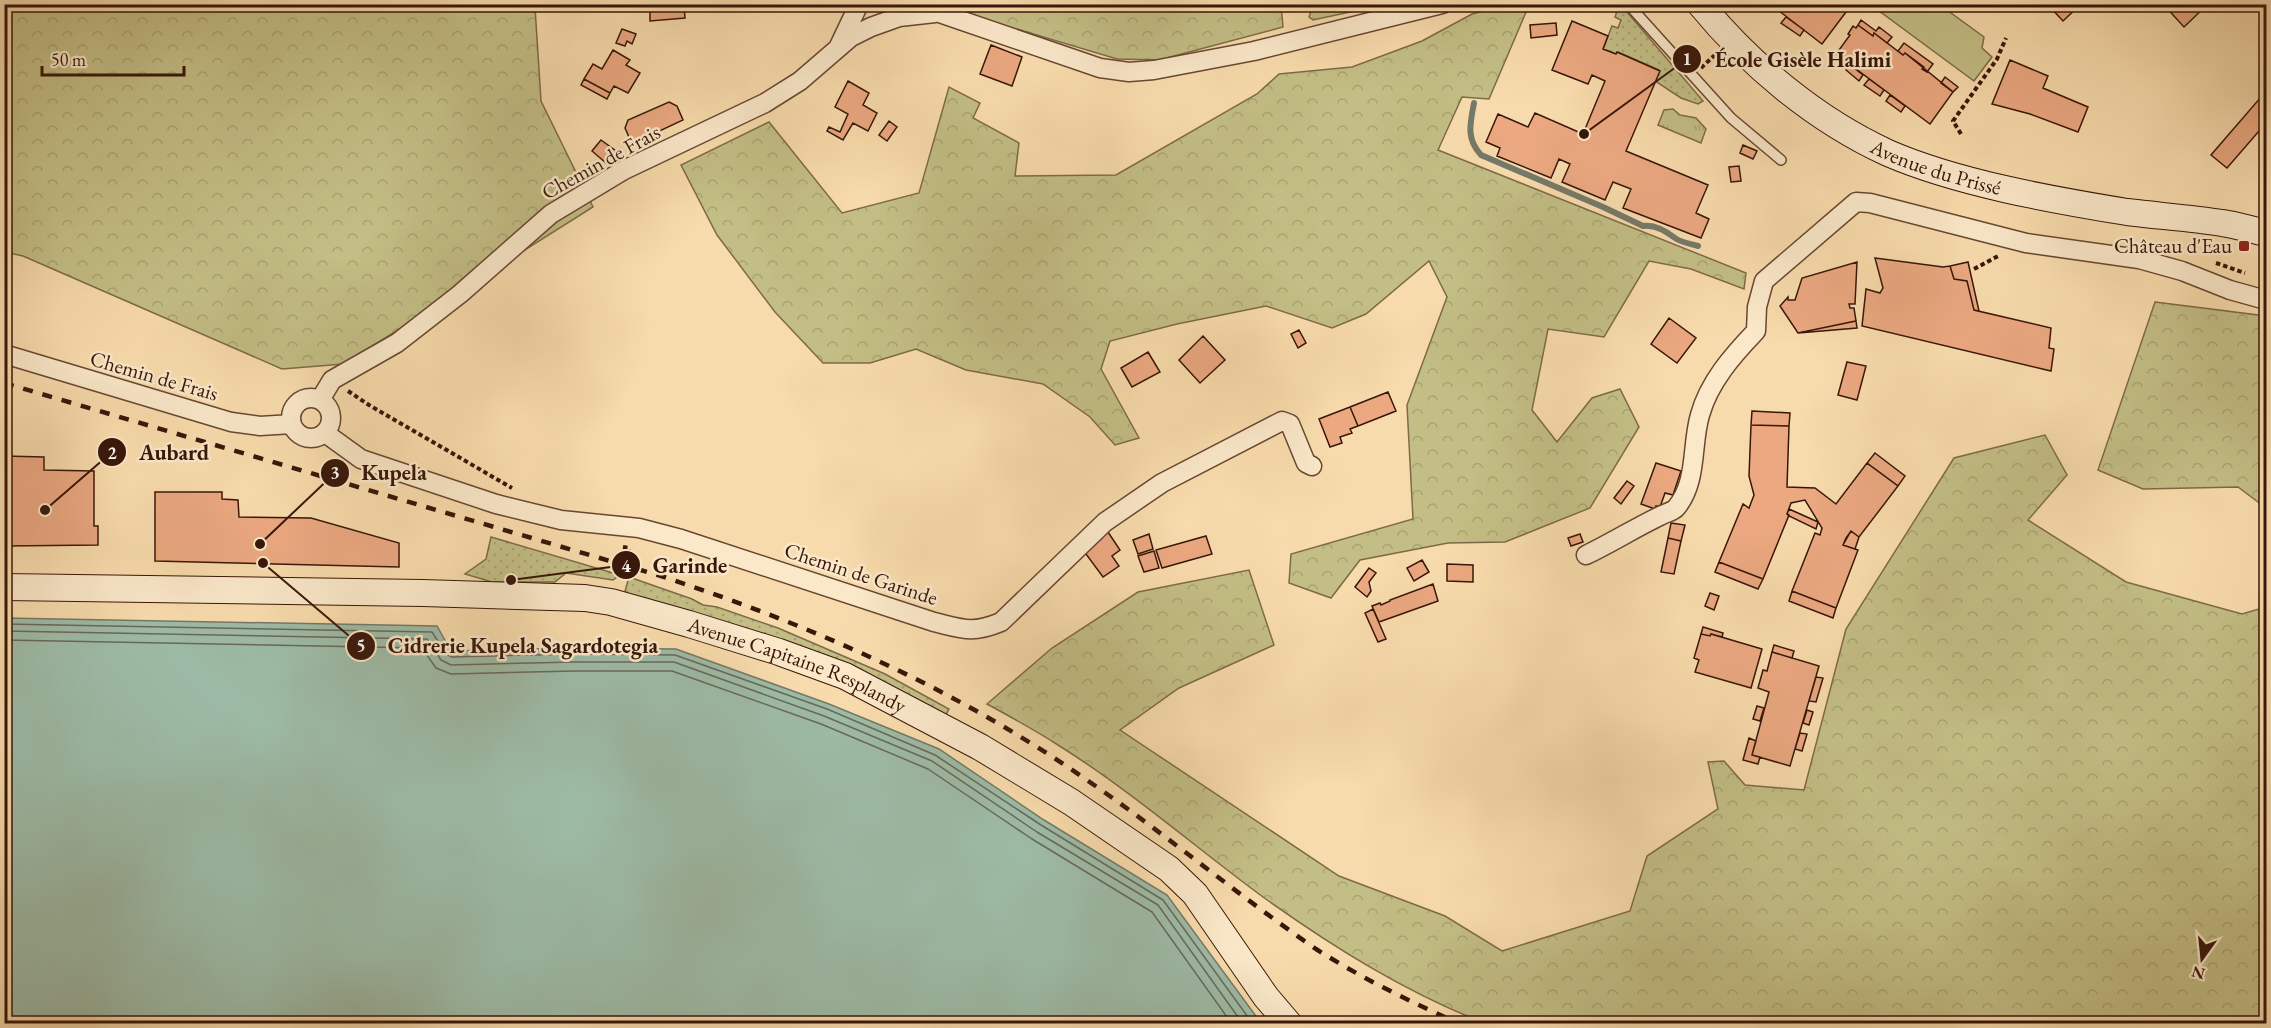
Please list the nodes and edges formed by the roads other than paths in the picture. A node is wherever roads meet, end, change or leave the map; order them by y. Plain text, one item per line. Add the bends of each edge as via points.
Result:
1 (859, 4) edge
2 (918, 4) edge
3 (1442, 4) edge
4 (1628, 4) edge
5 (1700, 4) edge
6 (935, 12) junction
7 (838, 48) junction
8 (1781, 160) dead end
9 (2266, 216) edge
10 (2223, 223) junction
11 (2266, 233) edge
12 (2266, 300) edge
13 (4, 354) edge
14 (320, 400) junction
15 (292, 424) junction
16 (325, 433) junction
17 (1312, 465) dead end
18 (1586, 555) dead end
19 (4, 587) edge
20 (1289, 1023) edge

1 - 7 street
2 - 6 street, Chemin de Frais
3 - 6 street, Chemin de Frais via 1254,51 1129,72 1100,68
4 - 8 lane via 1731,118
5 - 10 main road, Avenue du Prissé via 1733,41 1785,88 1888,153 2012,190 2125,211
6 - 7 street, Chemin de Frais via 899,17 871,27
7 - 14 street, Chemin de Frais via 800,81 765,103 624,170 551,214 397,343 332,380
9 - 10 main road, Avenue du Prissé
10 - 11 main road, Avenue du Prissé
12 - 18 street via 2139,259 2026,243 1856,202 1764,281 1756,331 1734,353 1702,408 1691,476 1674,510
13 - 15 street, Chemin de Frais via 231,422 260,426
14 - 15 street via 305,399 298,403
14 - 16 street via 330,411
15 - 16 street via 302,436 318,437
16 - 17 street, Chemin de Garinde via 362,459 496,504 561,520 639,528 681,538 934,622 980,630 1000,622 1115,515 1162,483 1282,421 1290,424 1306,463
19 - 20 main road, Avenue Capitaine Resplandy via 575,597 611,602 779,652 845,676 980,747 1071,802 1169,869 1196,894 1266,997

